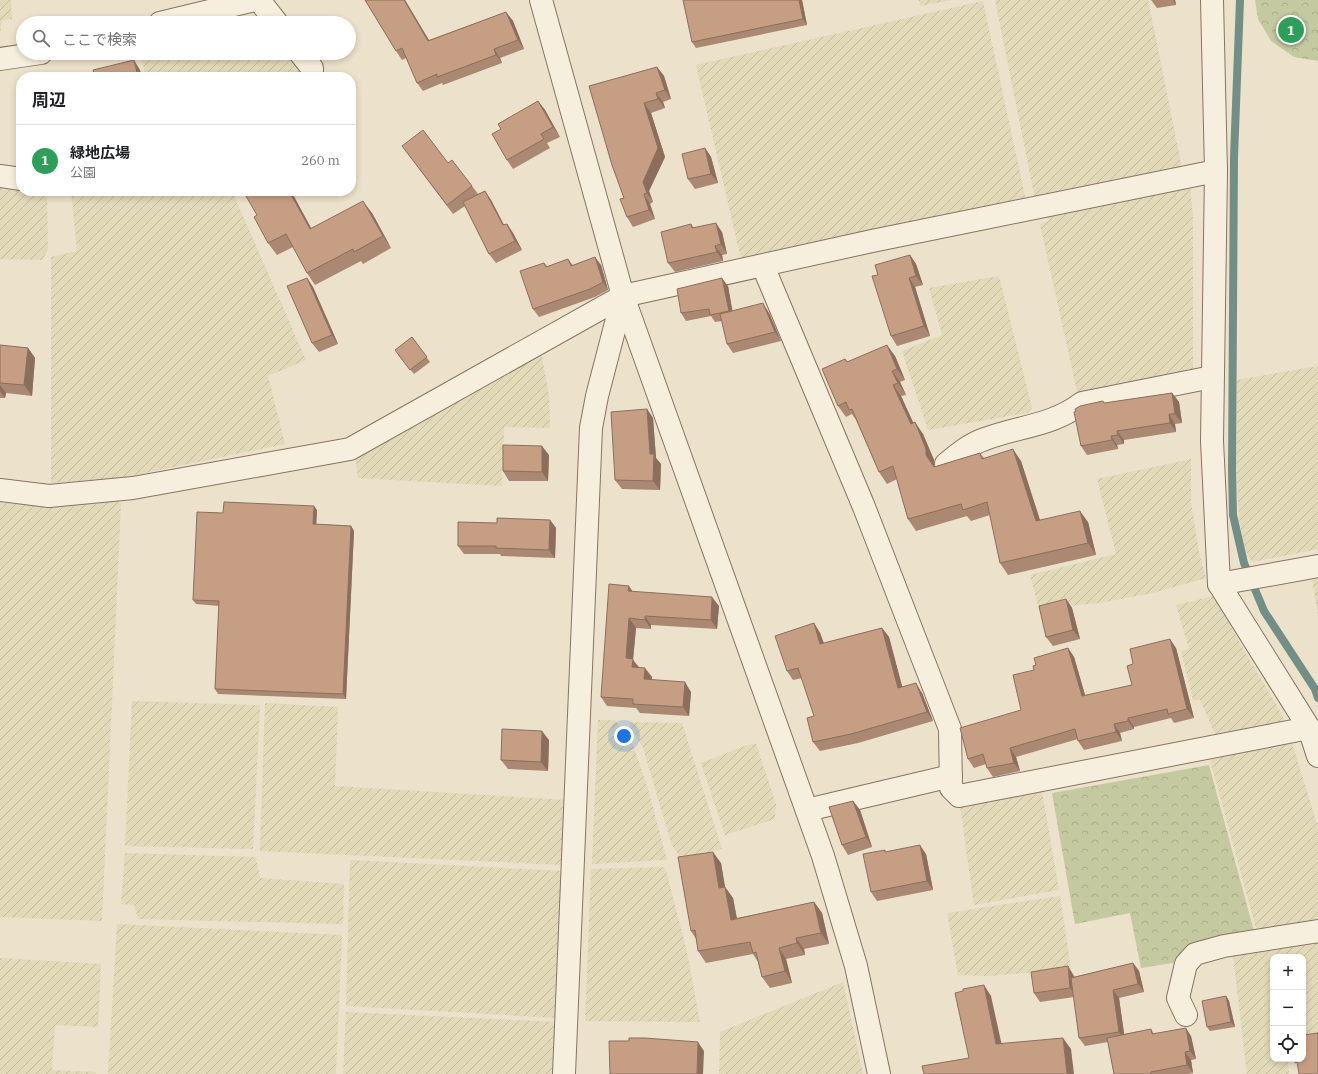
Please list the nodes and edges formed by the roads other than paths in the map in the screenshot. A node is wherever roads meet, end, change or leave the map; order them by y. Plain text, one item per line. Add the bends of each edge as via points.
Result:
1 (255, 0) edge
2 (259, 0) edge
3 (541, 0) edge
4 (1212, 0) edge
5 (189, 16) edge
6 (272, 16) edge
7 (16, 57) edge
8 (0, 59) edge
9 (306, 60) edge
10 (312, 72) edge
11 (1216, 171) junction
12 (0, 176) edge
13 (16, 178) edge
14 (763, 266) junction
15 (623, 296) junction
16 (1212, 377) junction
17 (946, 464) edge
18 (0, 490) edge
19 (1318, 566) edge
20 (1220, 584) junction
21 (1309, 728) junction
22 (1318, 756) edge
23 (951, 776) junction
24 (807, 810) junction
25 (1318, 931) edge
26 (1186, 1015) dead end
27 (564, 1074) edge
28 (879, 1074) edge

1 - 5 street
2 - 6 street
3 - 15 street
4 - 11 street
7 - 8 street
9 - 10 street
11 - 14 street
11 - 16 street
12 - 13 street
14 - 15 street
14 - 23 street via 864,507 950,729
15 - 18 street via 350,449 132,488 49,496
15 - 24 street
15 - 27 street via 591,428
16 - 17 street via 1082,403 1069,413 1053,420 984,439
16 - 20 street via 1212,441
19 - 20 street
20 - 21 street
21 - 22 street
21 - 23 street via 959,796 952,788
23 - 24 street
24 - 28 street via 856,966
25 - 26 street via 1224,946 1195,954 1186,964 1178,998

